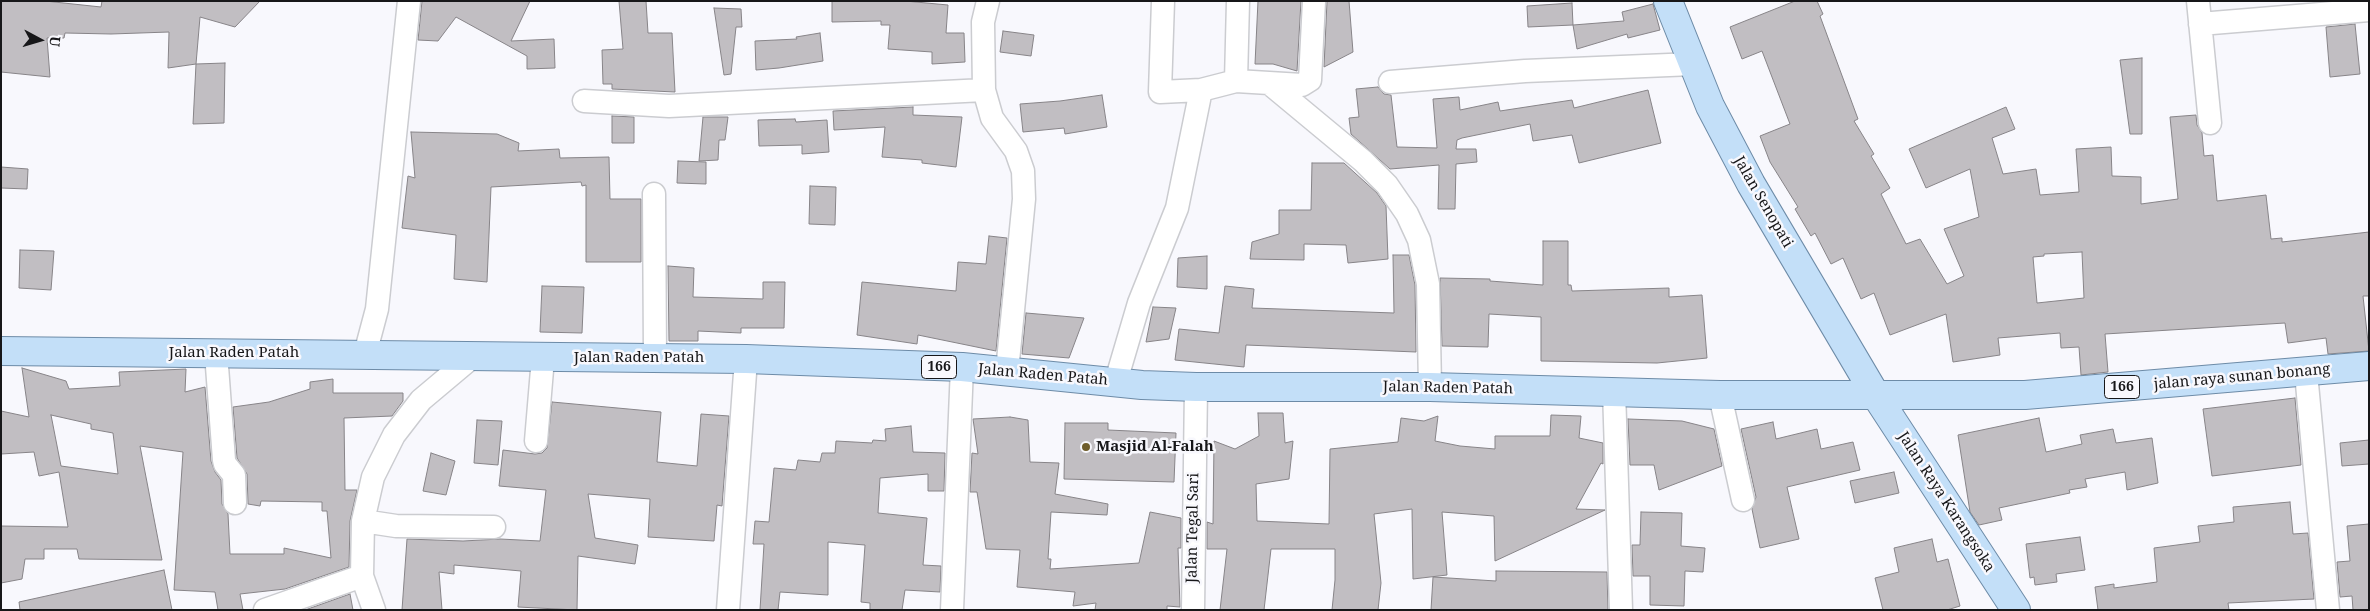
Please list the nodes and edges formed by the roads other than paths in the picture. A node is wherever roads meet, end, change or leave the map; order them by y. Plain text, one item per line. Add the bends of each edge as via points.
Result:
1 (409, 1) edge
2 (988, 1) edge
3 (1164, 1) edge
4 (1238, 1) edge
5 (1314, 1) edge
6 (1668, 1) edge
7 (2198, 1) edge
8 (2369, 10) edge
9 (2200, 24) junction
10 (1693, 64) junction
11 (1236, 81) junction
12 (1390, 82) dead end
13 (1269, 83) junction
14 (984, 90) junction
15 (1202, 90) junction
16 (584, 101) dead end
17 (2210, 124) dead end
18 (654, 194) dead end
19 (1, 351) edge
20 (216, 353) junction
21 (365, 354) junction
22 (655, 357) junction
23 (471, 358) junction
24 (2369, 366) edge
25 (745, 367) junction
26 (1007, 372) junction
27 (2306, 373) junction
28 (542, 374) junction
29 (1116, 381) junction
30 (961, 383) junction
31 (1430, 386) junction
32 (1196, 387) junction
33 (1614, 390) junction
34 (1720, 394) junction
35 (1875, 394) junction
36 (536, 441) dead end
37 (1743, 500) dead end
38 (235, 502) dead end
39 (368, 522) junction
40 (494, 527) dead end
41 (362, 576) junction
42 (264, 610) edge
43 (374, 610) edge
44 (728, 610) edge
45 (952, 610) edge
46 (1193, 610) edge
47 (1621, 610) edge
48 (2016, 610) edge
49 (2328, 610) edge

1 - 21 street via 377,309
2 - 14 street via 983,22
3 - 15 street via 1160,92
4 - 11 street
5 - 13 street via 1310,80 1302,85
6 - 10 main road, Jalan Senopati
7 - 9 street
8 - 9 street
9 - 17 street
10 - 12 street via 1526,71
10 - 35 main road, Jalan Senopati via 1710,106 1751,184
11 - 13 street
11 - 15 street
13 - 31 street via 1363,161 1387,185 1407,214 1419,240 1428,284
14 - 16 street via 669,106
14 - 26 street via 992,118 1016,151 1023,171 1024,199
15 - 29 street via 1177,208 1139,303
18 - 22 street
19 - 20 main road, Jalan Raden Patah / 166
20 - 21 main road, Jalan Raden Patah / 166
20 - 38 street via 224,464 234,475
21 - 23 main road, Jalan Raden Patah / 166
22 - 25 main road, Jalan Raden Patah / 166
22 - 28 main road, Jalan Raden Patah / 166
23 - 28 main road, Jalan Raden Patah / 166
23 - 39 street via 421,400 394,435 373,477
24 - 27 main road, jalan raya sunan bonang / 166
25 - 30 main road, Jalan Raden Patah / 166
25 - 44 street
26 - 29 main road, Jalan Raden Patah / 166
26 - 30 main road, Jalan Raden Patah / 166
27 - 35 main road, jalan raya sunan bonang / 166 via 2025,395
27 - 49 street
28 - 36 street
29 - 32 main road, Jalan Raden Patah / 166
30 - 45 street
31 - 32 main road, Jalan Raden Patah / 166
31 - 33 main road, Jalan Raden Patah / 166
32 - 46 street, Jalan Tegal Sari
33 - 34 main road, Jalan Raden Patah / 166
33 - 47 street
34 - 35 main road, Jalan Raden Patah / 166
34 - 37 street
35 - 48 main road, Jalan Raya Karangsoka
39 - 40 street via 396,526
39 - 41 street
41 - 42 street
41 - 43 street

